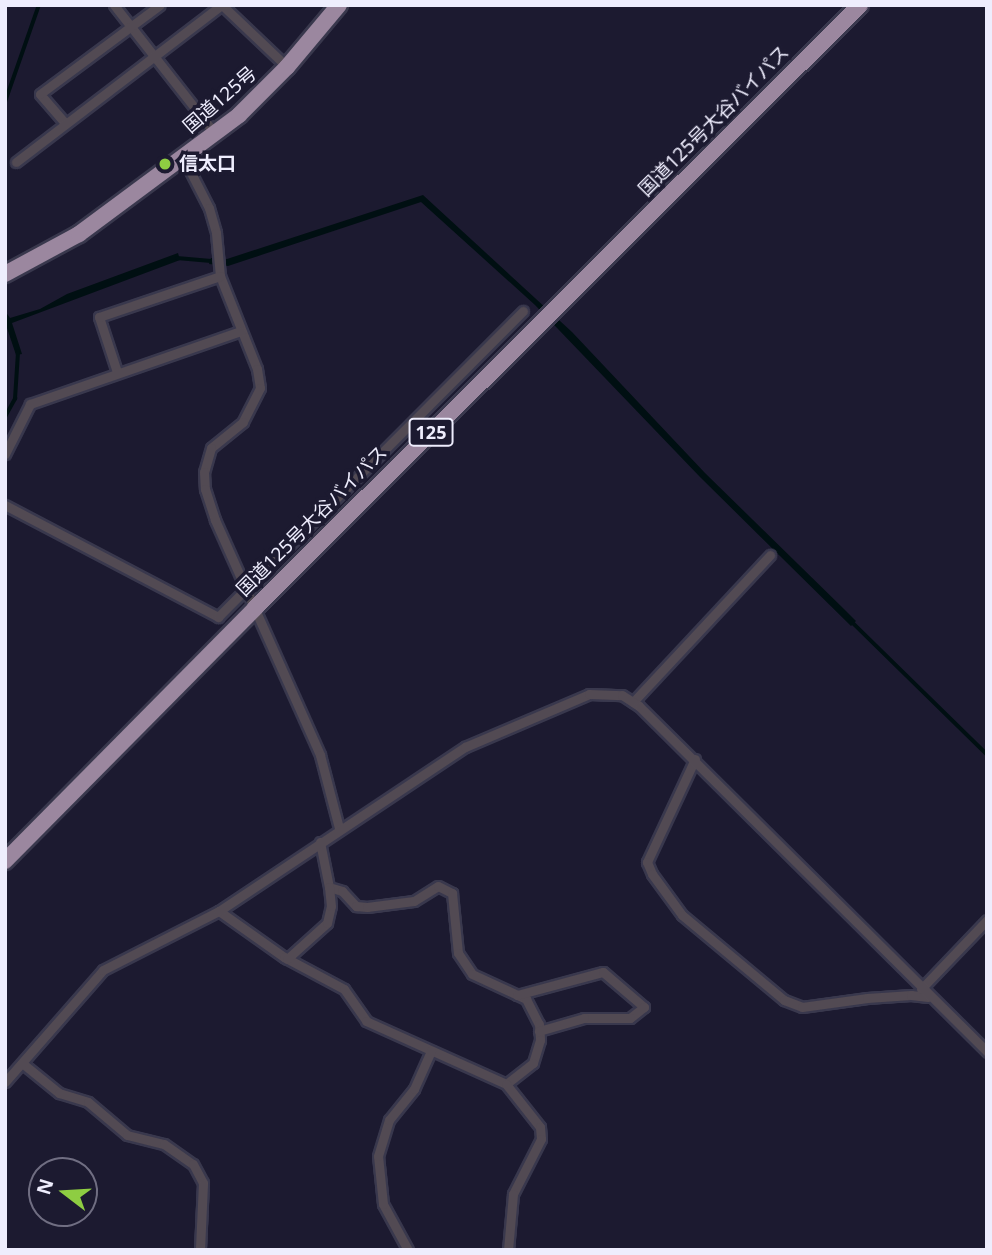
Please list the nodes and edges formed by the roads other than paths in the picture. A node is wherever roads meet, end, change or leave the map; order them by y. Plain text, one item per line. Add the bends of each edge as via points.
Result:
1 (114, 5) edge
2 (160, 5) edge
3 (222, 5) edge
4 (339, 5) edge
5 (860, 5) edge
6 (131, 26) junction
7 (153, 55) junction
8 (287, 67) junction
9 (65, 124) junction
10 (215, 134) junction
11 (184, 159) junction
12 (16, 162) dead end
13 (5, 274) edge
14 (220, 276) junction
15 (523, 311) dead end
16 (241, 331) junction
17 (117, 372) junction
18 (5, 454) edge
19 (5, 505) edge
20 (770, 555) dead end
21 (247, 588) junction
22 (255, 608) junction
23 (634, 702) junction
24 (695, 759) junction
25 (339, 828) junction
26 (320, 842) junction
27 (5, 861) edge
28 (329, 887) junction
29 (219, 911) junction
30 (987, 920) edge
31 (287, 959) junction
32 (921, 989) junction
33 (517, 995) junction
34 (930, 998) junction
35 (539, 1031) junction
36 (431, 1051) junction
37 (987, 1052) edge
38 (22, 1063) junction
39 (5, 1082) edge
40 (506, 1084) junction
41 (200, 1250) edge
42 (408, 1250) edge
43 (508, 1250) edge

1 - 6 street
2 - 6 street
3 - 7 street
3 - 8 street
4 - 8 highway, 国道125号
5 - 22 highway, 国道125号大谷バイパス / 125
6 - 7 street
6 - 9 street via 40,94
7 - 9 street
7 - 10 street
8 - 10 highway, 国道125号
9 - 12 street
10 - 11 highway, 国道125号
11 - 13 highway, 国道125号 via 79,234
11 - 14 street via 209,208
14 - 16 street
14 - 17 street via 99,317
15 - 21 street
16 - 17 street
16 - 21 street via 260,388 243,422 211,449 204,472 215,520
17 - 18 street via 30,404
19 - 21 street via 218,617
20 - 23 street
21 - 22 street
22 - 25 street via 320,755
22 - 27 highway, 国道125号大谷バイパス / 125
23 - 24 street
23 - 25 street via 622,695 589,694 569,700 465,747
24 - 32 street
24 - 34 street via 648,862 682,915 784,1000 803,1007 867,998
25 - 26 street
26 - 28 street
26 - 29 street
28 - 31 street via 327,923
28 - 33 street via 342,891 356,906 367,908 415,901 438,886 452,893 458,953 472,974
29 - 31 street
29 - 38 street via 103,970
30 - 32 street
31 - 36 street via 344,989 366,1021
32 - 34 street
33 - 35 street via 534,1011
33 - 35 street via 603,972 644,1007 630,1018 584,1018
34 - 37 street
35 - 40 street via 533,1063
36 - 40 street
36 - 42 street via 414,1089 389,1120 377,1156 383,1204
38 - 39 street
38 - 41 street via 59,1093 88,1102 127,1135 164,1144 193,1164 203,1183
40 - 43 street via 540,1127 541,1139 513,1194

